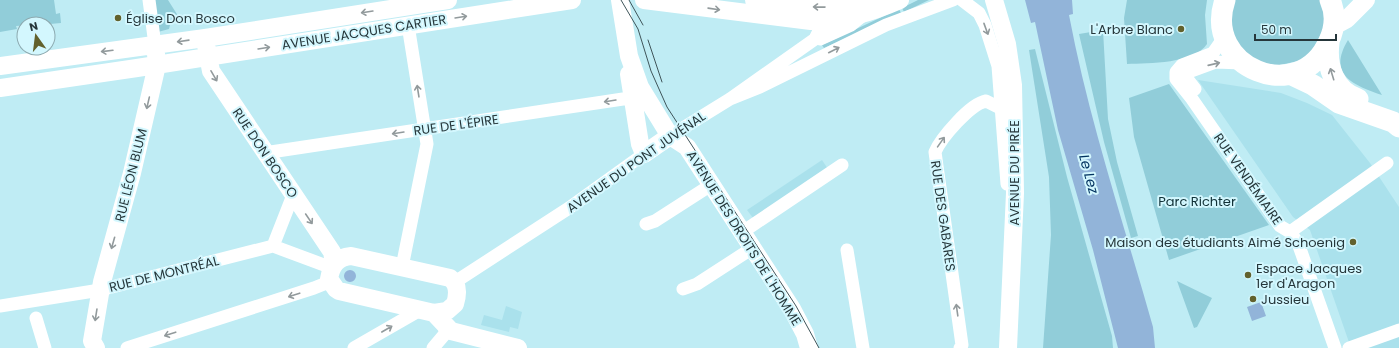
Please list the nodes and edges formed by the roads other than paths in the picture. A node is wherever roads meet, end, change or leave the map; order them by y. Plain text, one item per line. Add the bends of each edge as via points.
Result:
1 (149, 0) edge
2 (448, 0) edge
3 (572, 0) edge
4 (620, 0) edge
5 (644, 0) edge
6 (754, 0) edge
7 (953, 0) edge
8 (962, 0) edge
9 (994, 0) edge
10 (1330, 0) edge
11 (1366, 0) edge
12 (894, 1) edge
13 (1224, 1) edge
14 (405, 3) edge
15 (865, 6) edge
16 (836, 20) junction
17 (408, 25) junction
18 (1332, 34) junction
19 (1225, 36) junction
20 (205, 38) junction
21 (815, 39) junction
22 (155, 45) junction
23 (790, 56) junction
24 (208, 57) junction
25 (32, 62) junction
26 (1242, 63) junction
27 (157, 65) junction
28 (0, 66) edge
29 (799, 67) junction
30 (1292, 75) junction
31 (36, 82) junction
32 (0, 88) edge
33 (730, 99) junction
34 (640, 100) junction
35 (1002, 109) junction
36 (1399, 112) edge
37 (1399, 127) edge
38 (424, 130) junction
39 (670, 136) junction
40 (264, 153) junction
41 (644, 154) junction
42 (1387, 163) dead end
43 (842, 165) dead end
44 (711, 185) junction
45 (1015, 193) junction
46 (293, 195) junction
47 (646, 224) dead end
48 (1292, 230) junction
49 (741, 233) junction
50 (273, 246) junction
51 (751, 249) junction
52 (847, 250) dead end
53 (402, 267) junction
54 (332, 270) junction
55 (455, 282) junction
56 (683, 289) dead end
57 (100, 290) junction
58 (0, 306) edge
59 (454, 306) junction
60 (427, 311) junction
61 (36, 318) dead end
62 (452, 330) junction
63 (1399, 330) edge
64 (45, 348) edge
65 (96, 348) edge
66 (127, 348) edge
67 (354, 348) edge
68 (433, 348) edge
69 (468, 348) edge
70 (518, 348) edge
71 (809, 348) edge
72 (863, 348) edge
73 (960, 348) edge
74 (1008, 348) edge
75 (1335, 348) edge
76 (1343, 348) edge
77 (1349, 348) edge

1 - 22 street, RUE LÉON BLUM
2 - 14 street, AVENUE JACQUES CARTIER
17 -> 3 street, AVENUE JACQUES CARTIER
4 - 34 street via 629,56
5 -> 16 street via 789,20
15 -> 6 street via 821,8
29 -> 7 street via 886,25
8 -> 35 street via 979,13 985,25 998,66
9 - 45 street, AVENUE DU PIRÉE via 1007,44 1013,84
10 - 18 main road via 1334,16
11 - 18 street
12 - 15 street, AVENUE DU PONT JUVÉNAL
13 - 19 main road via 1222,16
14 - 17 street
14 -> 20 street, AVENUE JACQUES CARTIER
15 - 16 street, AVENUE DU PONT JUVÉNAL
15 - 21 street, AVENUE DU PONT JUVÉNAL via 851,25 821,39
16 - 21 street, AVENUE DU PONT JUVÉNAL via 818,33
24 -> 17 street, AVENUE JACQUES CARTIER
38 -> 17 street
18 - 30 main road via 1320,57
36 -> 18 main road via 1352,97 1342,91 1334,80 1327,55
19 - 26 main road via 1230,48
19 - 48 street, RUE VENDÉMIAIRE via 1213,52 1182,65 1176,72 1176,79 1280,226
20 -> 22 street, AVENUE JACQUES CARTIER
20 - 24 street, RUE DON BOSCO
21 - 23 street, AVENUE DU PONT JUVÉNAL
22 -> 25 street, AVENUE JACQUES CARTIER
22 - 27 street, RUE LÉON BLUM
23 - 29 street
23 - 33 street, AVENUE DU PONT JUVÉNAL
24 - 27 street, AVENUE JACQUES CARTIER
24 -> 40 street, RUE DON BOSCO via 211,72
25 - 28 street, AVENUE JACQUES CARTIER
25 - 31 street
26 - 30 main road via 1254,71 1268,75
48 -> 26 street, RUE VENDÉMIAIRE via 1185,76 1186,73 1216,62
27 - 31 street, AVENUE JACQUES CARTIER
27 -> 57 street, RUE LÉON BLUM via 132,174
29 - 33 street
30 - 37 main road via 1313,85 1339,103 1392,122
31 - 32 street, AVENUE JACQUES CARTIER
33 - 39 street, AVENUE DU PONT JUVÉNAL
34 -> 38 street, RUE DE L'ÉPIRE
34 - 39 street
34 - 41 street via 640,144
35 - 45 street via 1007,184
73 -> 35 street, RUE DES GABARES via 962,345 934,152 939,142 973,106 986,101
38 -> 40 street, RUE DE L'ÉPIRE
38 - 53 street via 427,144
39 - 41 street, AVENUE DU PONT JUVÉNAL
39 - 44 street, AVENUE DES DROITS DE L'HOMME via 687,147
40 - 46 street, RUE DON BOSCO
41 - 55 street, AVENUE DU PONT JUVÉNAL via 569,208
42 - 48 street
43 - 49 street
44 - 47 street via 655,221
44 - 49 street, AVENUE DES DROITS DE L'HOMME
45 - 74 street, AVENUE DU PIRÉE
46 - 50 street
46 -> 54 street, RUE DON BOSCO via 332,252
48 - 75 street, RUE VENDÉMIAIRE
48 - 76 street, RUE VENDÉMIAIRE via 1304,237
49 - 51 street, AVENUE DES DROITS DE L'HOMME
50 - 54 street
50 - 57 street, RUE DE MONTRÉAL
51 - 56 street via 697,284
51 - 71 street, AVENUE DES DROITS DE L'HOMME via 792,309
52 - 72 street
53 - 54 street via 351,256 346,257
53 - 55 street via 450,278
54 - 60 street via 336,289 343,293
54 -> 66 street via 324,284 314,288
55 - 59 street via 458,295
57 - 58 street, RUE DE MONTRÉAL
57 -> 65 street, RUE LÉON BLUM via 92,341
59 - 60 street via 447,311
59 - 62 street
60 - 62 street
67 -> 60 street
61 - 64 street
62 - 68 street
62 - 69 street
62 - 70 street
63 - 77 street

